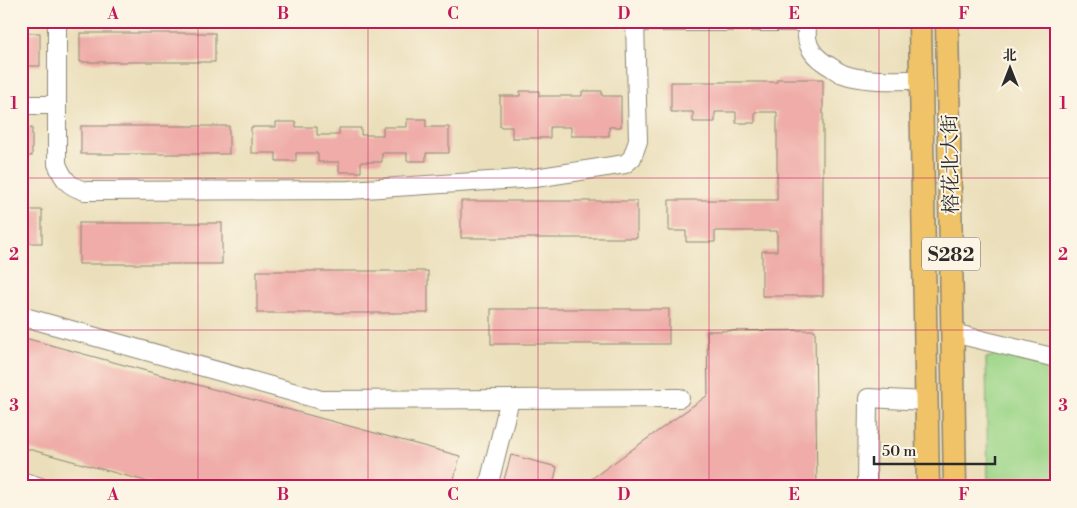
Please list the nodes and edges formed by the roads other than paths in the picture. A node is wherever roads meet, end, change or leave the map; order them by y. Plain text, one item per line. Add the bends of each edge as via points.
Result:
1 (57, 21) edge
2 (920, 21) edge
3 (947, 21) edge
4 (635, 22) edge
5 (808, 22) edge
6 (921, 80) junction
7 (21, 105) edge
8 (57, 106) junction
9 (21, 316) edge
10 (953, 333) junction
11 (1056, 358) edge
12 (680, 398) dead end
13 (510, 399) junction
14 (926, 401) junction
15 (21, 481) edge
16 (41, 487) edge
17 (488, 487) edge
18 (867, 487) edge
19 (928, 487) edge
20 (955, 487) edge

1 - 8 street
2 - 6 main road, 榕花北大街 / S282
3 - 10 main road, 榕花北大街 / S282
4 - 5 street
4 - 8 street via 638,141 632,158 625,164 535,178 350,190 85,191 72,187 62,177 57,164
5 - 6 street via 806,35 816,58 843,74 875,80
6 - 14 main road, 榕花北大街 / S282
7 - 8 street
9 - 13 street via 321,400
10 - 11 street
10 - 20 main road, 榕花北大街 / S282
12 - 13 street
13 - 17 street
14 - 18 street via 868,398
14 - 19 main road, 榕花北大街 / S282
15 - 16 street

